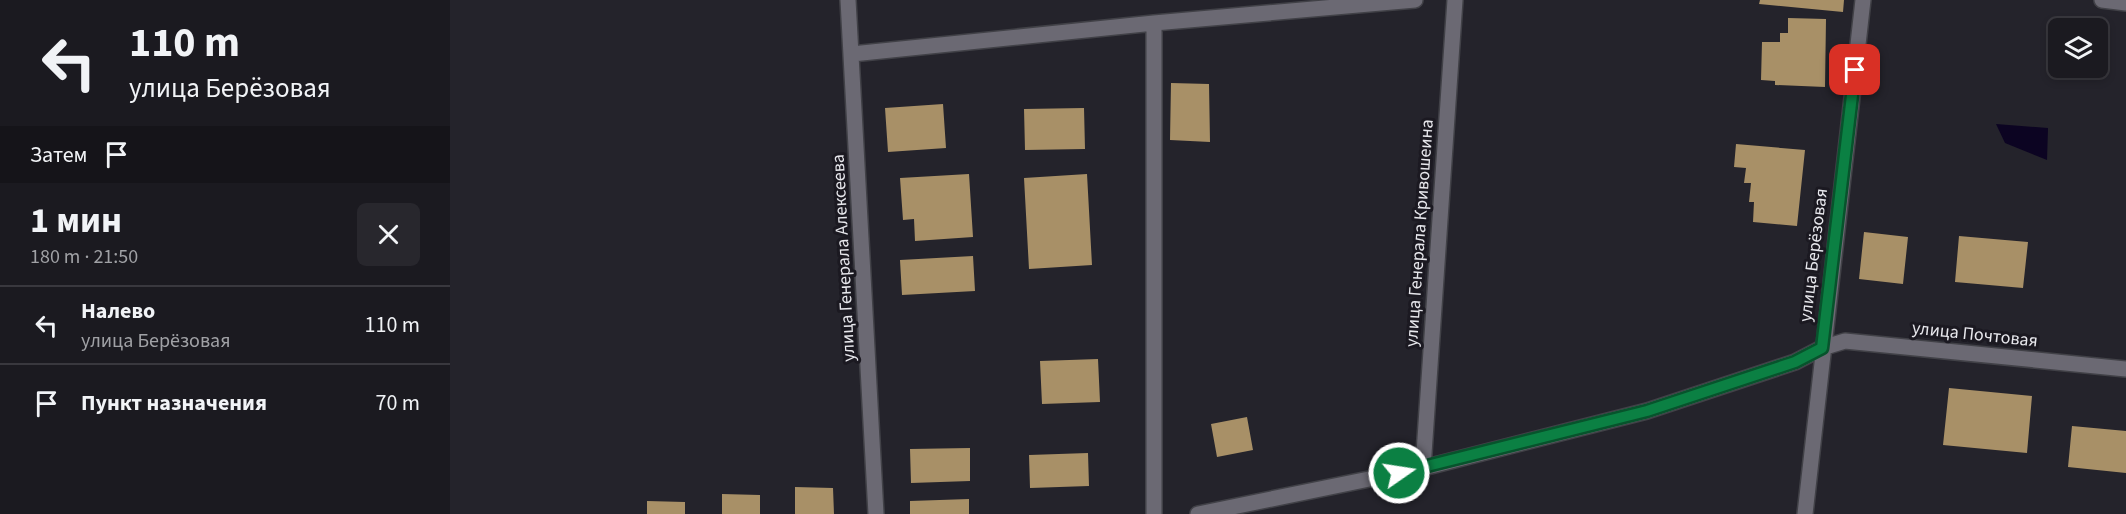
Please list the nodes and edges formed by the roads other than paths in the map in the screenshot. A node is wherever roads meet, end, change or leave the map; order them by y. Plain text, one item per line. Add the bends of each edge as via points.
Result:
1 (848, 0) edge
2 (1415, 0) edge
3 (1455, 0) edge
4 (1863, 0) edge
5 (2102, 0) edge
6 (2126, 3) edge
7 (1154, 22) junction
8 (852, 54) junction
9 (1822, 348) junction
10 (2126, 369) edge
11 (1423, 468) junction
12 (876, 514) edge
13 (1154, 514) edge
14 (1198, 514) edge
15 (1805, 514) edge

1 - 8 street, улица Генерала Алексеева
2 - 7 street
3 - 11 street, улица Генерала Кривошеина
4 - 9 street, улица Берёзовая
5 - 6 street
7 - 8 street
7 - 13 street
8 - 12 street, улица Генерала Алексеева
9 - 10 street, улица Почтовая via 1845,341
9 - 11 street, улица Почтовая via 1795,362 1647,411
9 - 15 street, улица Берёзовая
11 - 14 street, улица Почтовая

